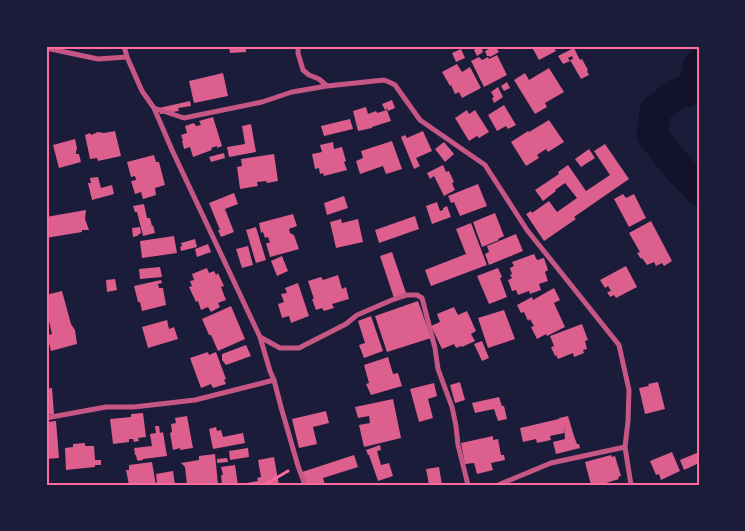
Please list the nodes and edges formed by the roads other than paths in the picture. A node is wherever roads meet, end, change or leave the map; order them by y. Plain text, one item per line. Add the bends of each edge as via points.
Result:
1 (124, 46) edge
2 (298, 46) edge
3 (46, 48) edge
4 (127, 56) junction
5 (327, 86) junction
6 (154, 108) junction
7 (260, 336) junction
8 (274, 380) junction
9 (46, 418) edge
10 (625, 447) junction
11 (305, 485) edge
12 (468, 485) edge
13 (498, 485) edge
14 (631, 485) edge

1 - 4 street
2 - 5 street via 303,70
3 - 4 street via 98,59
4 - 6 street via 142,91
5 - 6 street via 184,118
5 - 10 street via 384,80 396,85 420,120 485,165 527,230 619,345 629,390
6 - 7 street
7 - 8 street
7 - 12 street via 280,348 300,348 357,315 392,300 407,295 422,298 438,369 452,407
8 - 9 street via 194,400 106,407
8 - 11 street
10 - 13 street via 551,463
10 - 14 street

